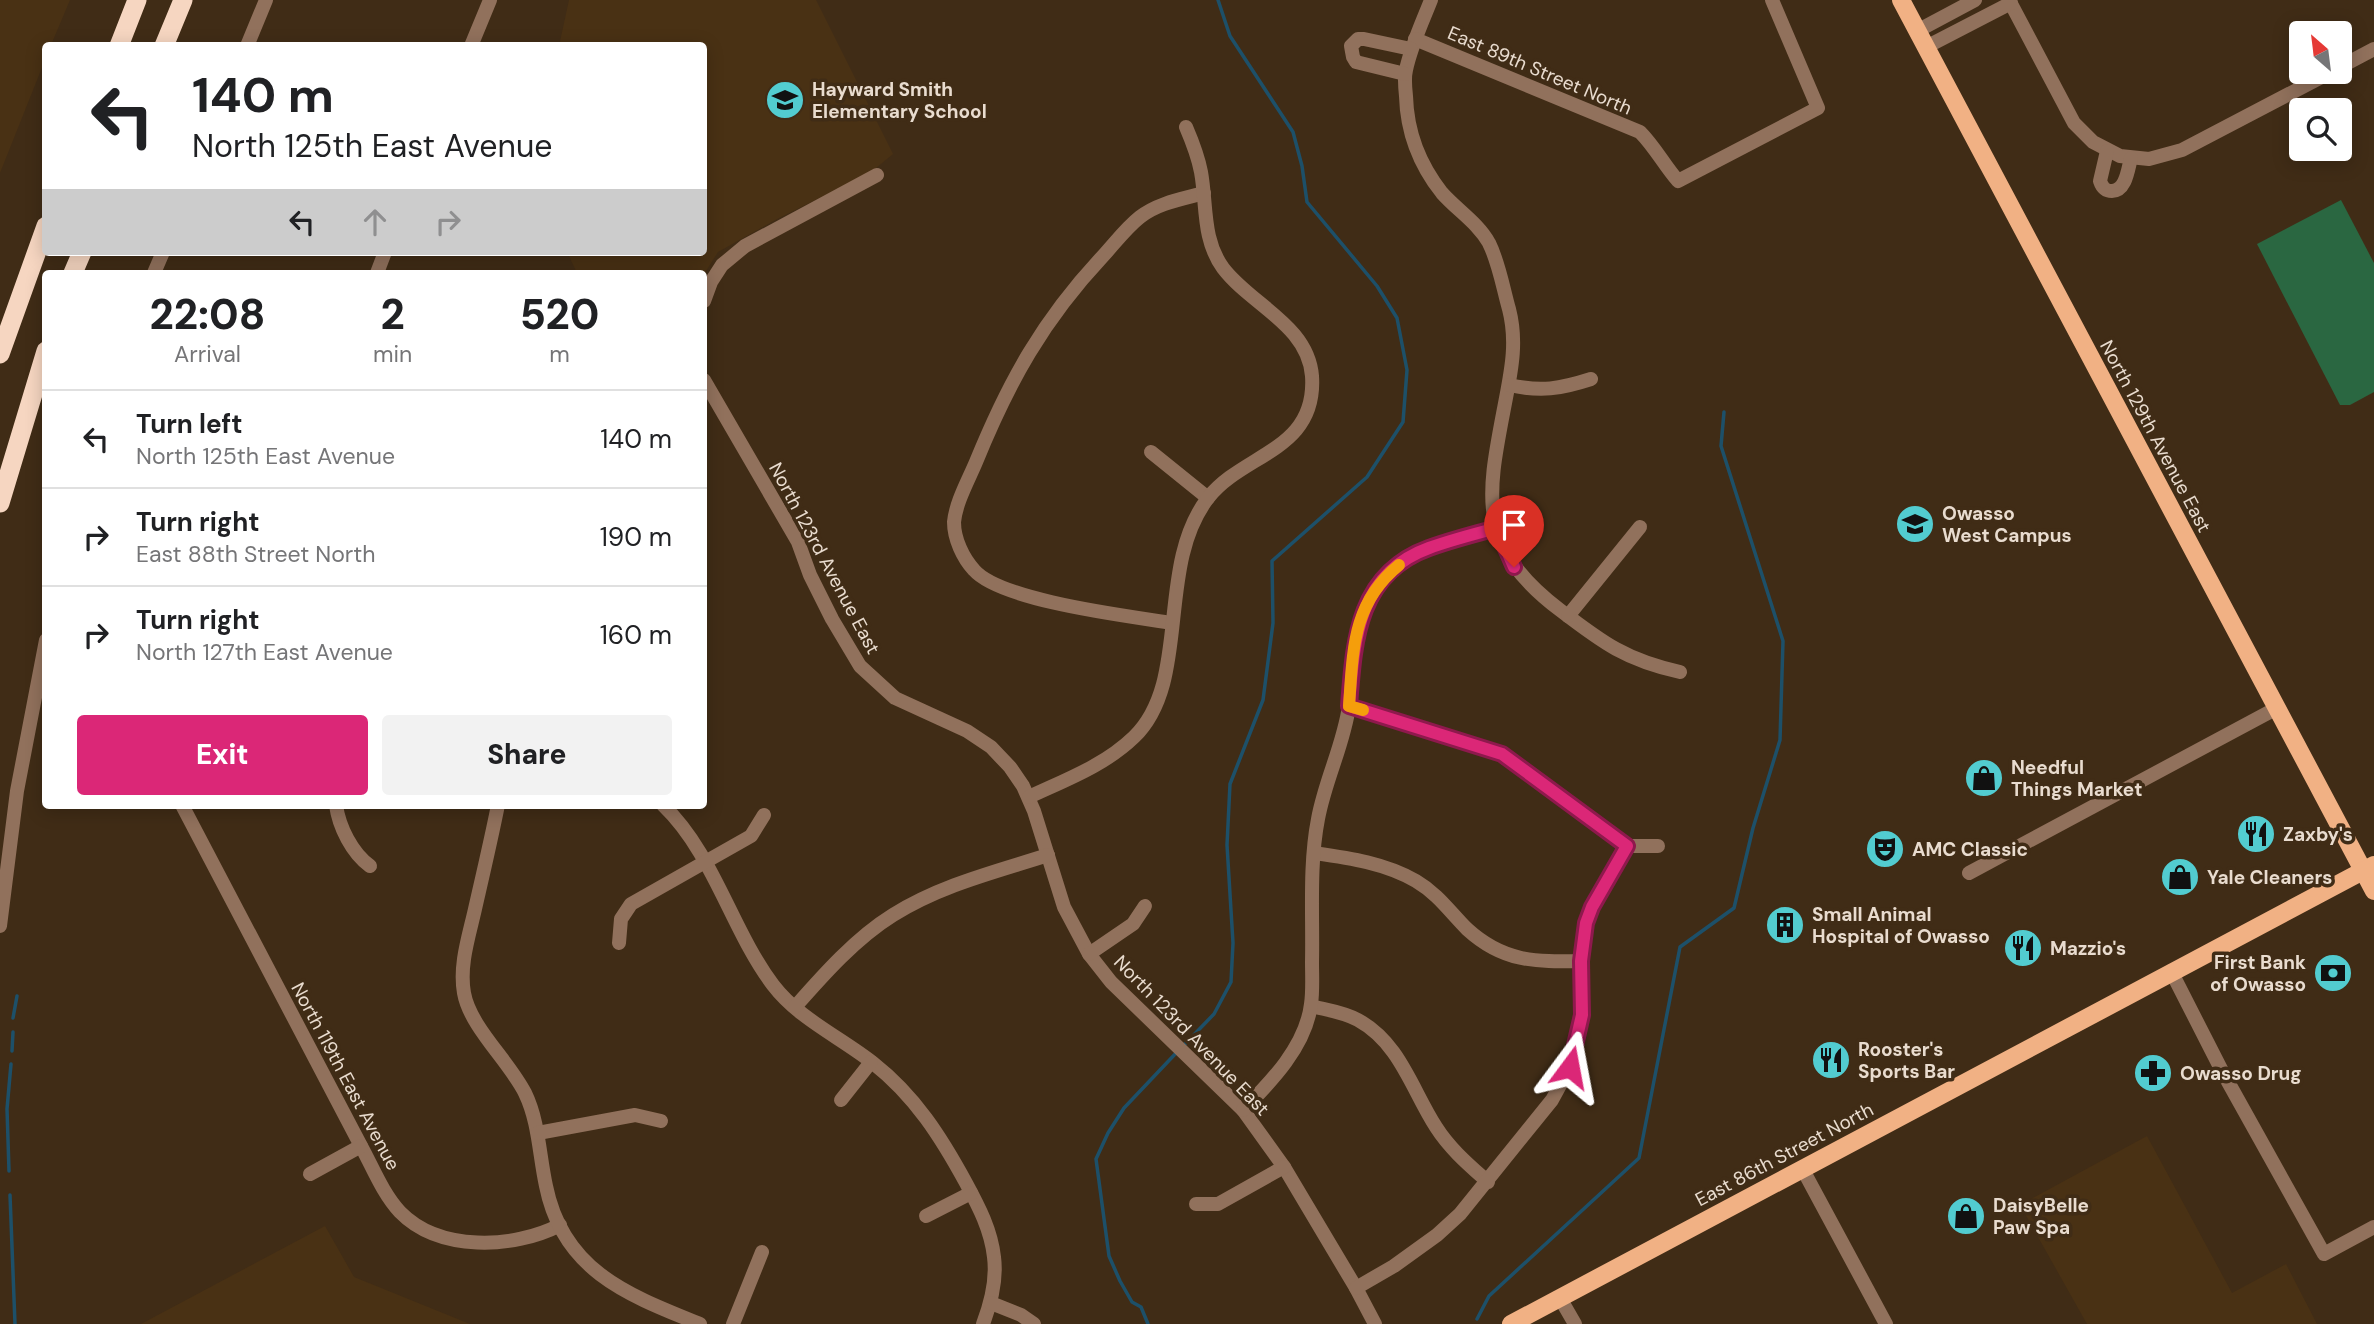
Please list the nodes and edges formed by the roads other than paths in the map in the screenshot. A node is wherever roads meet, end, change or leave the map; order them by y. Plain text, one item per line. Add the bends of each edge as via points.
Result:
1 (137, 0) edge
2 (183, 0) edge
3 (265, 0) edge
4 (490, 0) edge
5 (1431, 0) edge
6 (1772, 0) edge
7 (1900, 0) edge
8 (1975, 0) edge
9 (2010, 2) edge
10 (1922, 39) junction
11 (121, 42) edge
12 (166, 42) edge
13 (249, 42) edge
14 (473, 42) edge
15 (1413, 44) junction
16 (2374, 49) edge
17 (2352, 61) edge
18 (1405, 74) junction
19 (2308, 84) edge
20 (1186, 127) dead end
21 (877, 175) dead end
22 (1203, 193) junction
23 (42, 237) edge
24 (707, 294) edge
25 (0, 354) edge
26 (42, 364) edge
27 (1591, 379) dead end
28 (707, 385) edge
29 (1509, 385) junction
30 (1151, 452) dead end
31 (1208, 498) junction
32 (0, 503) edge
33 (1640, 527) dead end
34 (1497, 528) junction
35 (1568, 616) junction
36 (1172, 623) junction
37 (1681, 672) dead end
38 (41, 680) edge
39 (1349, 706) junction
40 (2277, 708) junction
41 (1028, 797) junction
42 (184, 809) edge
43 (337, 809) edge
44 (497, 809) edge
45 (666, 809) edge
46 (764, 815) dead end
47 (1627, 846) junction
48 (1658, 846) dead end
49 (1314, 853) junction
50 (1048, 855) junction
51 (704, 862) junction
52 (370, 866) dead end
53 (2369, 868) edge
54 (1969, 873) dead end
55 (2374, 891) edge
56 (1145, 906) dead end
57 (0, 926) edge
58 (619, 943) dead end
59 (1089, 954) junction
60 (1581, 961) junction
61 (2171, 971) junction
62 (1311, 1006) junction
63 (795, 1007) junction
64 (871, 1062) junction
65 (841, 1100) dead end
66 (1243, 1110) junction
67 (661, 1121) dead end
68 (538, 1133) junction
69 (361, 1146) junction
70 (1284, 1167) junction
71 (1802, 1168) junction
72 (310, 1174) dead end
73 (1488, 1182) junction
74 (971, 1193) junction
75 (1196, 1204) dead end
76 (926, 1216) dead end
77 (559, 1225) junction
78 (2374, 1227) edge
79 (762, 1252) dead end
80 (1356, 1288) junction
81 (1560, 1297) junction
82 (991, 1303) junction
83 (700, 1324) edge
84 (733, 1324) edge
85 (983, 1324) edge
86 (1034, 1324) edge
87 (1375, 1324) edge
88 (1511, 1324) edge
89 (1574, 1324) edge
90 (1886, 1324) edge

1 - 11 highway
2 - 12 highway
3 - 13 street
4 - 14 street
5 - 15 street
6 - 15 street, East 89th Street North via 1818,108 1678,181 1640,132
7 - 10 main road, North 129th Avenue East
8 - 10 street
9 - 10 street
9 - 19 street via 2074,123 2094,142 2119,155 2149,159 2182,150
10 - 40 main road, North 129th Avenue East
15 - 18 street
15 - 18 street via 1363,38 1351,46 1356,62
16 - 17 street
18 - 29 street via 1406,116 1421,162 1493,252 1513,326
20 - 22 street
21 - 24 street via 732,256 715,275
22 - 31 street via 1207,234 1222,266 1293,332 1312,376 1310,399 1297,430
22 - 36 street via 1141,216 1046,324 1000,405 954,522 956,539 975,572 1009,590 1070,606
23 - 25 highway
26 - 32 highway
27 - 29 street via 1561,389
28 - 41 street, North 123rd Avenue East via 798,542 815,586 860,666 895,698 991,747
29 - 34 street via 1492,474
30 - 31 street
31 - 36 street via 1189,532 1178,566
33 - 35 street
34 - 35 street via 1521,577
34 - 39 street via 1412,556 1378,585 1357,630
35 - 37 street via 1630,658
36 - 41 street via 1163,685 1136,736 1097,765
38 - 57 street via 17,792
39 - 47 street via 1502,754
39 - 49 street via 1318,818
40 - 53 main road, North 129th Avenue East
40 - 54 street
41 - 50 street, North 123rd Avenue East
42 - 69 street, North 119th East Avenue
43 - 52 street via 350,843
44 - 68 street via 463,965 464,993 479,1027 526,1095
45 - 51 street
46 - 51 street via 751,836
47 - 48 street
47 - 60 street via 1592,907
49 - 60 street via 1367,862 1415,881 1436,895 1479,939 1518,959
49 - 62 street
50 - 59 street, North 123rd Avenue East via 1064,906
50 - 63 street via 965,881 892,915 864,936
51 - 58 street via 631,904 621,919
51 - 63 street via 760,967
53 - 55 main road, North 129th Avenue East
53 - 61 main road, East 86th Street North
56 - 59 street via 1133,924
59 - 66 street, North 123rd Avenue East via 1111,982
60 - 73 street via 1582,1015 1570,1067 1542,1116
61 - 71 main road, East 86th Street North
61 - 78 street via 2324,1254
62 - 66 street via 1287,1059
62 - 73 street via 1358,1020 1385,1041 1436,1128
63 - 64 street
64 - 65 street
64 - 74 street via 899,1085 930,1121
66 - 70 street, North 123rd Avenue East
67 - 68 street via 635,1115
68 - 77 street via 547,1193
69 - 72 street
69 - 77 street, North 119th East Avenue via 390,1200 412,1223 432,1233 501,1243 528,1239
70 - 75 street via 1218,1203
70 - 80 street, North 123rd Avenue East
71 - 81 main road, East 86th Street North
71 - 90 street
73 - 80 street via 1437,1235
74 - 76 street
74 - 82 street via 995,1259
77 - 83 street via 582,1258 607,1281
79 - 84 street
80 - 87 street, North 123rd Avenue East
81 - 88 main road, East 86th Street North
81 - 89 street
82 - 85 street
82 - 86 street

